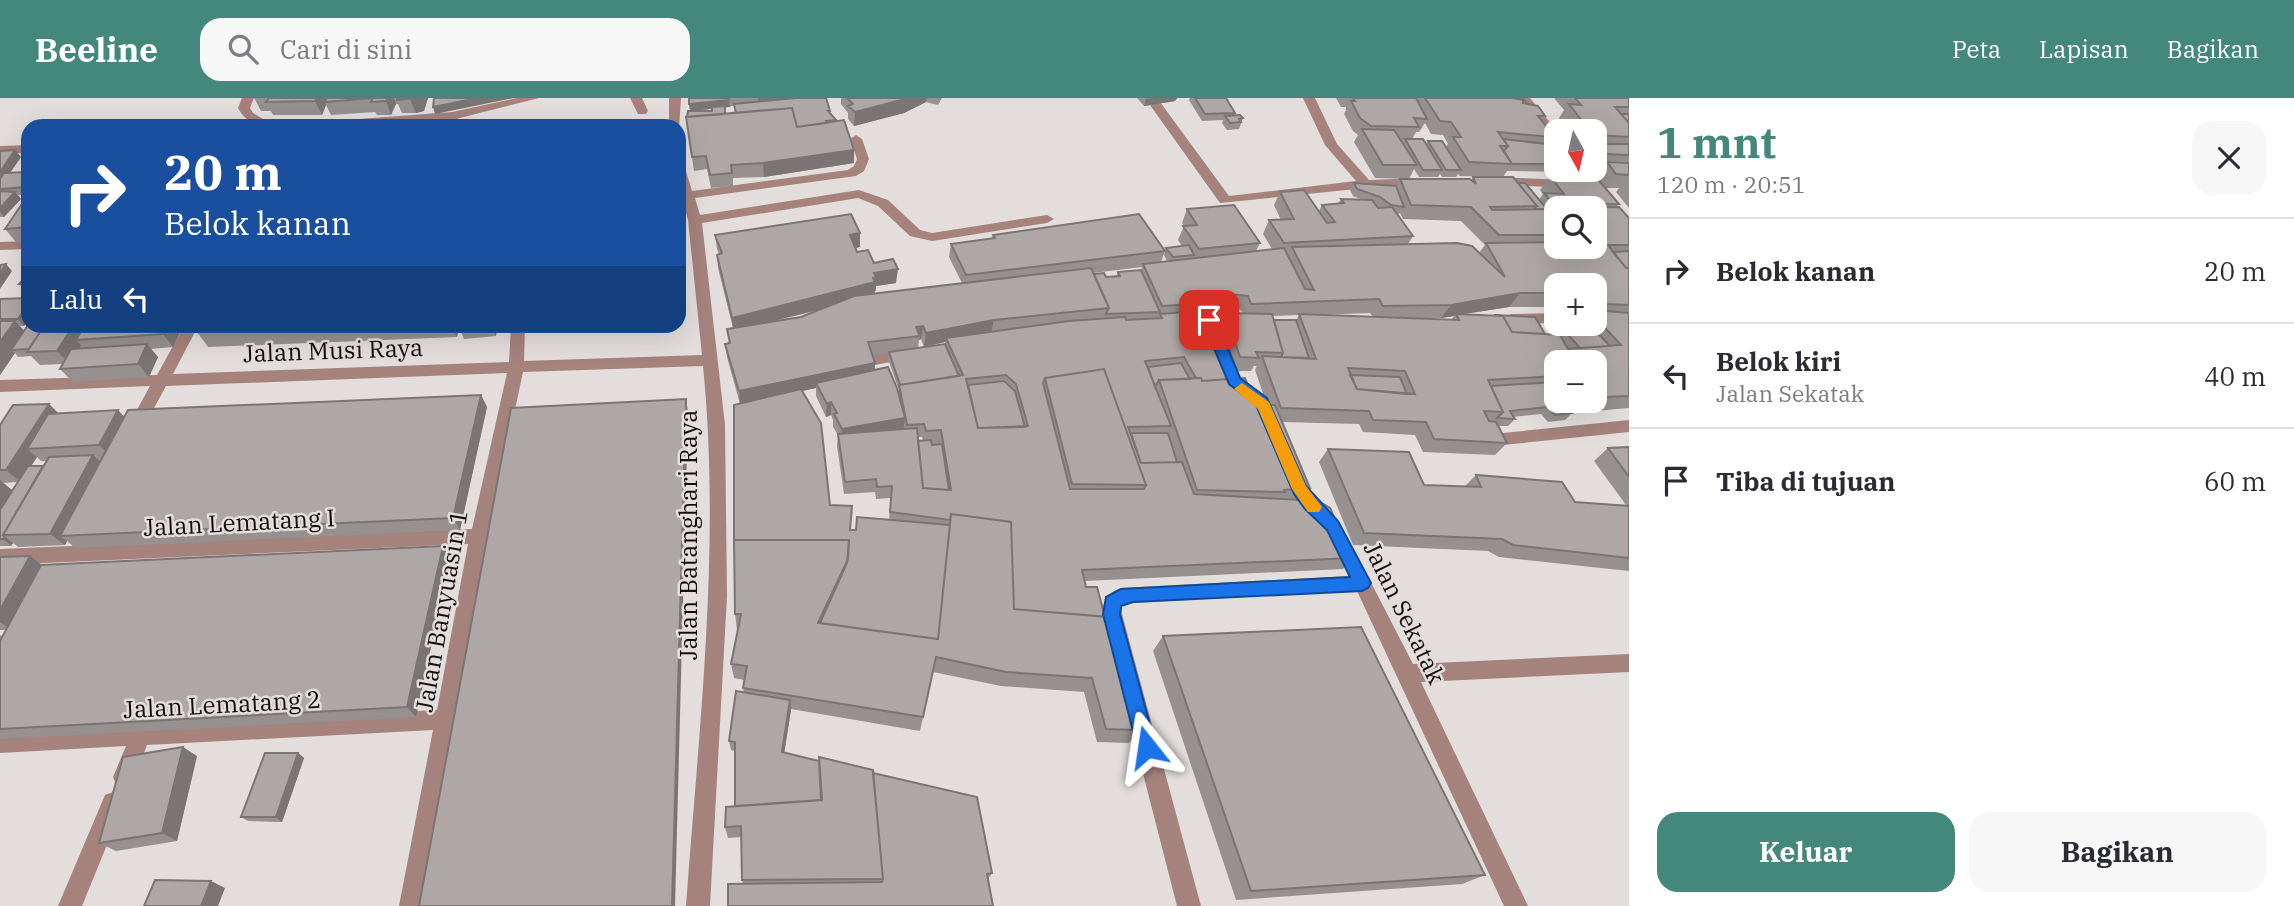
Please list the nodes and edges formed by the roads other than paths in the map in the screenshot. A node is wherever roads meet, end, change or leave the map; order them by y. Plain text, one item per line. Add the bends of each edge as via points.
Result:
1 (248, 98) edge
2 (533, 98) edge
3 (636, 98) edge
4 (675, 98) edge
5 (1309, 98) edge
6 (1524, 98) edge
7 (1156, 105) dead end
8 (642, 111) dead end
9 (254, 119) edge
10 (414, 119) edge
11 (676, 119) edge
12 (1544, 123) edge
13 (856, 139) dead end
14 (21, 149) edge
15 (0, 150) edge
16 (851, 173) junction
17 (1437, 181) edge
18 (1474, 181) edge
19 (1366, 184) junction
20 (1592, 184) joint
21 (686, 187) edge
22 (859, 194) junction
23 (689, 195) junction
24 (695, 219) junction
25 (1047, 219) dead end
26 (1629, 234) edge
27 (21, 245) edge
28 (0, 246) edge
29 (1544, 318) edge
30 (1492, 320) edge
31 (187, 333) edge
32 (518, 333) edge
33 (923, 351) edge
34 (710, 360) junction
35 (870, 360) edge
36 (516, 367) junction
37 (1229, 369) edge
38 (161, 380) junction
39 (0, 386) edge
40 (1629, 426) edge
41 (1503, 439) edge
42 (1280, 446) edge
43 (123, 450) edge
44 (1332, 525) edge
45 (79, 532) edge
46 (479, 536) junction
47 (66, 555) junction
48 (0, 557) edge
49 (53, 578) edge
50 (1362, 583) junction
51 (1629, 663) edge
52 (1407, 673) junction
53 (447, 719) junction
54 (141, 735) junction
55 (0, 743) edge
56 (70, 906) edge
57 (411, 906) edge
58 (698, 906) edge
59 (1189, 906) edge
60 (1516, 906) edge

1 - 9 street via 244,108
2 - 10 street via 452,116
3 - 8 street
4 - 11 street
5 - 19 street via 1331,145
6 - 12 street
7 - 19 street via 1225,200
13 - 16 street via 863,159 860,168
14 - 15 street
16 - 22 street
16 - 23 street
17 - 19 street
18 - 20 street
20 - 26 street
21 - 23 street, Jalan Batanghari Raya
22 - 24 street
22 - 25 street via 883,203 915,233 932,237
23 - 24 street, Jalan Batanghari Raya
24 - 34 street, Jalan Batanghari Raya
27 - 28 street
29 - 30 street
31 - 38 street
32 - 36 street, Jalan Banyuasin 1
33 - 35 street
34 - 36 street, Jalan Musi Raya
34 - 58 street, Jalan Batanghari Raya via 717,425 718,596
36 - 38 street, Jalan Musi Raya
36 - 46 street, Jalan Banyuasin 1
37 - 42 street via 1238,387 1261,402
38 - 39 street, Jalan Musi Raya
38 - 43 street
40 - 41 street
44 - 50 street, Jalan Sekatak
45 - 47 street
46 - 47 street, Jalan Lematang I
46 - 53 street, Jalan Banyuasin 1
47 - 48 street, Jalan Lematang I
47 - 49 street
50 - 52 street, Jalan Sekatak
50 - 59 street via 1133,595 1112,602
51 - 52 street
52 - 60 street, Jalan Sekatak
53 - 54 street, Jalan Lematang 2
53 - 57 street, Jalan Banyuasin 1
54 - 55 street, Jalan Lematang 2
54 - 56 street

